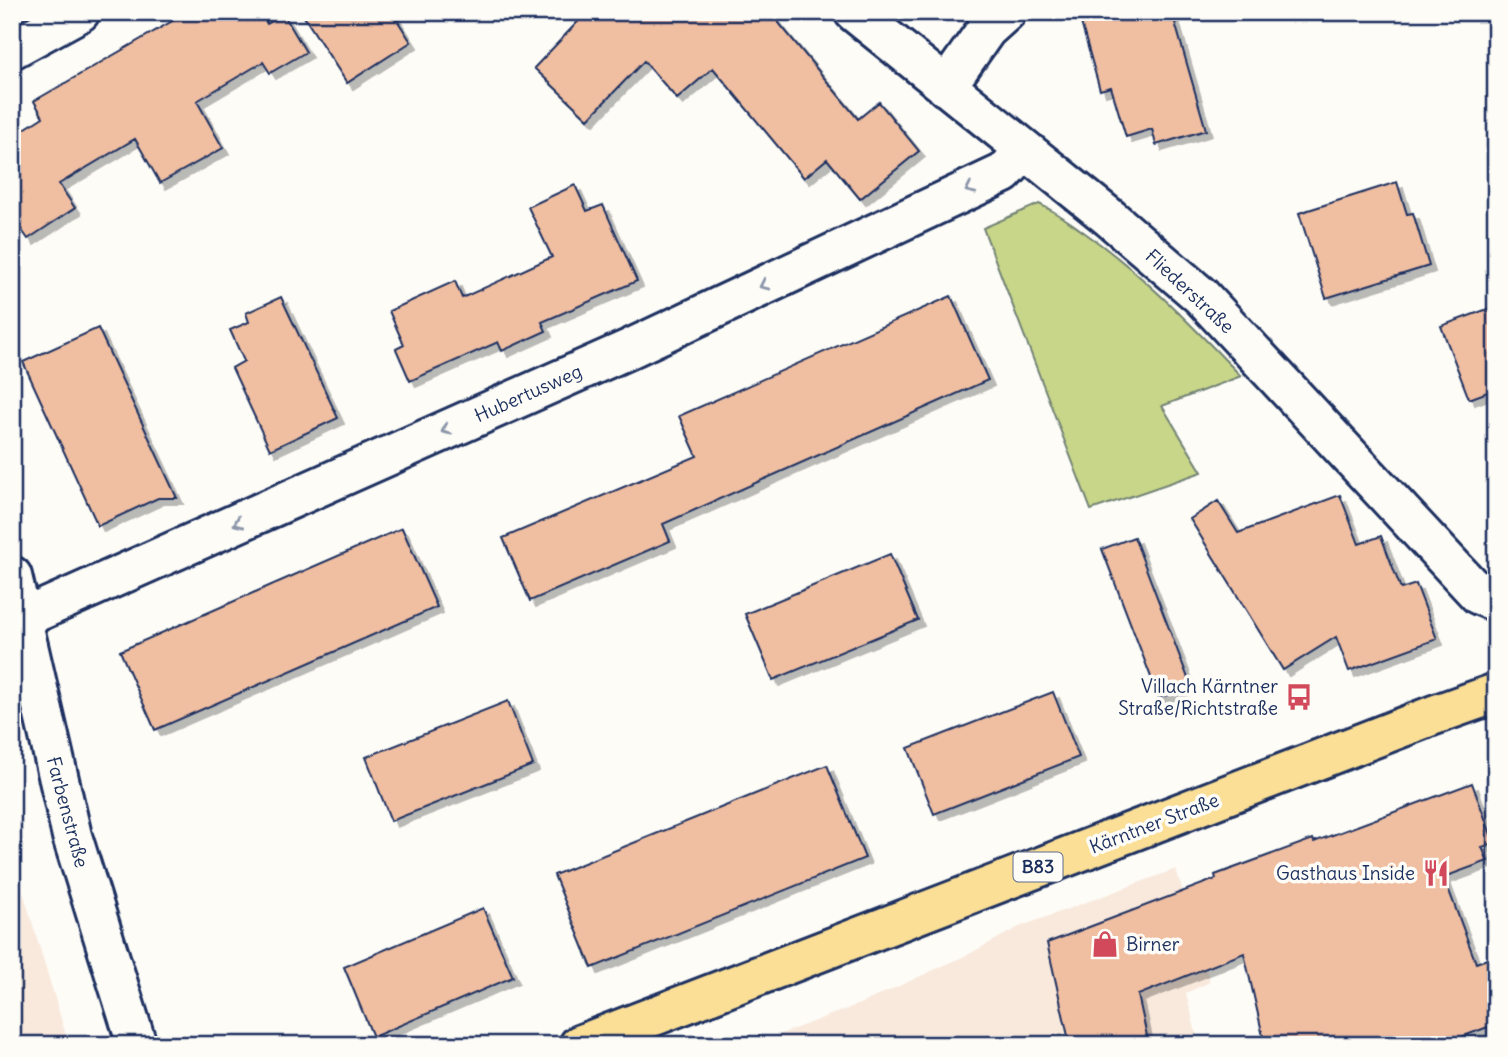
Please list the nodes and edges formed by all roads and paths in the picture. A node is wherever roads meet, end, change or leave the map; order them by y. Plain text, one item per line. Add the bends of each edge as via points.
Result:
1 (80, 12) edge
2 (854, 12) edge
3 (1006, 12) edge
4 (12, 49) edge
5 (946, 87) junction
6 (1025, 150) junction
7 (12, 576) edge
8 (1496, 602) edge
9 (21, 620) junction
10 (1496, 694) edge
11 (137, 1045) edge
12 (579, 1045) edge

1 - 4 street
2 - 5 street, Fliederstraße
3 - 5 street via 986,30
5 - 6 street, Fliederstraße
6 - 8 street, Fliederstraße via 1201,296 1479,595
6 -> 9 street, Hubertusweg via 1004,173 642,343
7 - 9 street, Farbenstraße
9 - 11 street, Farbenstraße via 72,836
10 - 12 main road, Kärntner Straße / B83

